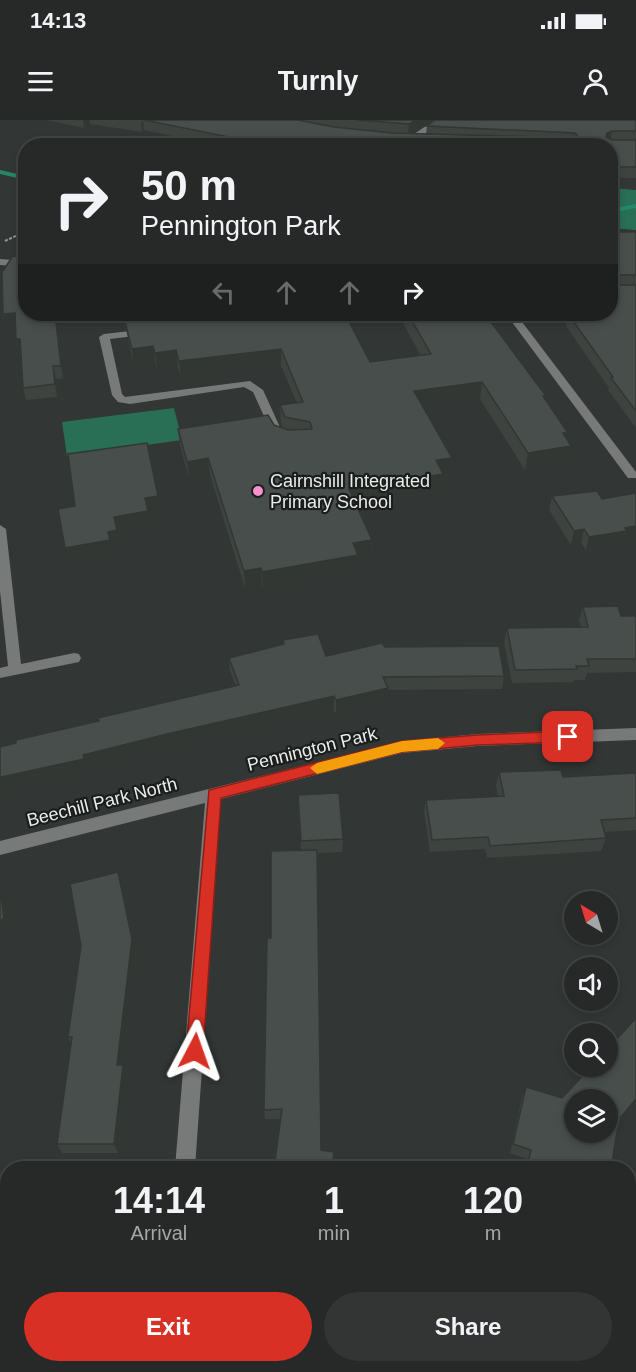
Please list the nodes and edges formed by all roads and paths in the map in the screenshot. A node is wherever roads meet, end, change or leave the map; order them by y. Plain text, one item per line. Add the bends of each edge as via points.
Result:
1 (442, 120) edge
2 (414, 138) edge
3 (18, 236) edge
4 (0, 246) edge
5 (0, 262) edge
6 (18, 263) edge
7 (516, 321) edge
8 (100, 324) dead end
9 (161, 330) edge
10 (104, 337) junction
11 (288, 442) edge
12 (632, 475) dead end
13 (0, 529) edge
14 (74, 658) dead end
15 (15, 669) junction
16 (0, 673) edge
17 (636, 734) edge
18 (214, 794) junction
19 (0, 848) edge
20 (186, 1161) edge

1 - 2 street
3 - 4 path
5 - 6 street
7 - 12 street
8 - 10 street
9 - 10 street
10 - 11 street via 117,395 122,400 246,383 258,390 279,438
13 - 15 street
14 - 15 street
15 - 16 street
17 - 18 street, Pennington Park via 402,747
18 - 19 street, Beechill Park North
18 - 20 street

